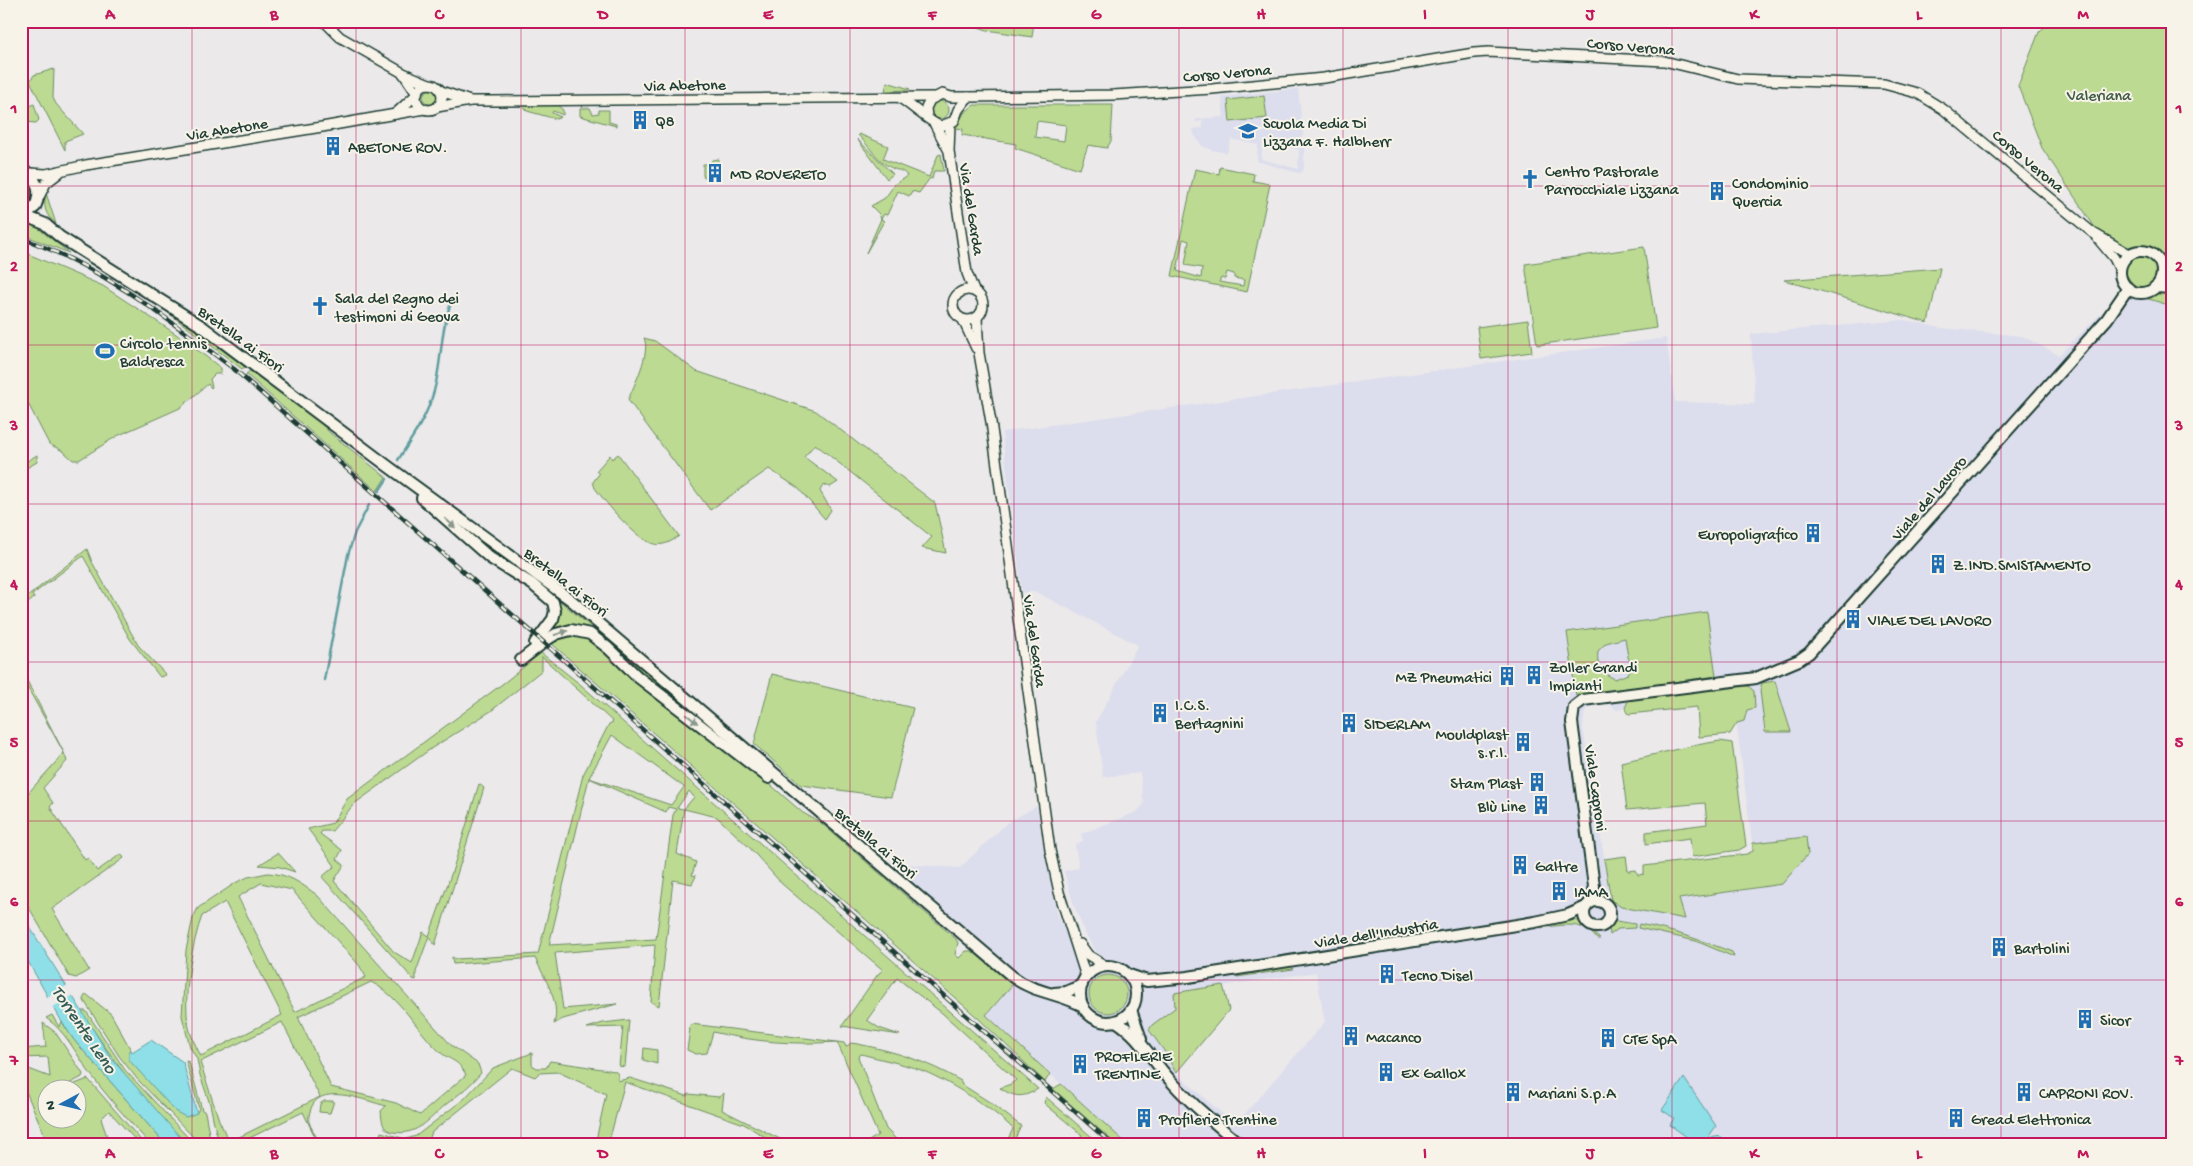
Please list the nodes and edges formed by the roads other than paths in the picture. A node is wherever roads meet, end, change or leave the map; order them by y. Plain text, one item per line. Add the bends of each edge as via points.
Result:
1 (324, 21) edge
2 (404, 73) junction
3 (429, 84) junction
4 (441, 91) junction
5 (417, 94) junction
6 (933, 97) junction
7 (951, 97) junction
8 (968, 97) junction
9 (900, 98) junction
10 (470, 101) junction
11 (437, 107) junction
12 (424, 108) junction
13 (958, 110) junction
14 (395, 114) junction
15 (928, 117) junction
16 (950, 124) junction
17 (935, 125) junction
18 (949, 151) junction
19 (26, 171) edge
20 (64, 171) junction
21 (37, 202) junction
22 (23, 217) edge
23 (44, 224) junction
24 (2093, 233) junction
25 (2129, 254) junction
26 (2120, 270) junction
27 (2161, 270) junction
28 (967, 273) junction
29 (2172, 275) edge
30 (2155, 287) junction
31 (2128, 288) junction
32 (2172, 288) edge
33 (963, 291) junction
34 (974, 291) junction
35 (977, 318) junction
36 (963, 320) junction
37 (978, 353) junction
38 (389, 467) junction
39 (1583, 700) joint
40 (825, 818) junction
41 (1594, 886) junction
42 (1604, 903) junction
43 (1588, 905) junction
44 (1568, 915) junction
45 (1585, 921) junction
46 (1072, 931) junction
47 (1106, 966) junction
48 (1129, 975) junction
49 (1188, 978) junction
50 (1084, 981) junction
51 (1167, 983) joint
52 (1045, 994) junction
53 (1133, 1005) junction
54 (1083, 1006) junction
55 (1116, 1021) junction
56 (1143, 1044) junction
57 (1241, 1145) edge

1 - 2 main road via 340,37
2 - 3 main road
2 - 5 main road
3 - 4 main road
3 - 5 main road via 422,86
4 - 10 main road
4 - 11 main road via 442,102
5 - 12 main road via 418,102
5 - 14 main road
6 - 7 main road via 942,94
6 - 9 main road, Via Abetone
6 - 15 main road via 926,108
7 - 8 main road, Corso Verona
7 - 13 main road
8 - 13 main road
8 - 24 main road, Corso Verona via 1204,90 1338,76 1488,52 1664,61 1738,80 1884,84 1917,94 1943,109
9 - 10 main road, Via Abetone
9 - 15 main road
10 - 11 main road
11 - 12 main road via 431,110
12 - 14 main road, Via Abetone
13 - 16 main road
14 - 20 main road, Via Abetone
15 - 17 main road
16 - 17 main road
16 - 18 main road, Via del Garda
17 - 18 main road, Via del Garda
18 - 28 main road, Via del Garda
19 - 20 main road via 46,174
19 - 21 main road, Bretella ai Fiori via 37,183
20 - 21 main road via 46,183
21 - 22 main road
21 - 23 main road, Bretella ai Fiori
22 - 23 main road, Bretella ai Fiori
23 - 38 main road, Bretella ai Fiori via 203,327
24 - 25 main road
24 - 26 main road
25 - 26 main road
25 - 27 main road via 2150,253 2160,263
26 - 31 main road via 2123,283
27 - 29 main road
27 - 30 main road
28 - 33 main road, Via del Garda
28 - 34 main road, Via del Garda
30 - 31 main road via 2142,293
30 - 32 main road
31 - 39 main road, Viale del Lavoro via 2107,319 1817,645 1799,660 1756,678
33 - 34 main road
33 - 36 main road via 956,296 952,306
34 - 35 main road via 983,303
35 - 36 main road
35 - 37 main road, Via del Garda
36 - 37 main road, Via del Garda
37 - 46 main road, Via del Garda via 991,422 1050,850 1058,892
38 - 40 main road, Bretella ai Fiori via 571,600
38 -> 40 main road via 490,558 532,584 553,602 553,619 521,660 556,634 571,630 590,634 644,682
39 - 41 main road, Viale Caproni via 1574,707 1572,722
40 - 52 main road, Bretella ai Fiori via 1012,977
41 - 42 main road, Viale Caproni
41 - 43 main road, Viale Caproni
42 - 43 main road via 1596,901
42 - 45 main road, Viale Caproni via 1610,914 1606,924 1596,928
43 - 44 main road, Viale dell'Industria
43 - 45 main road, Viale Caproni via 1584,912
44 - 45 main road, Viale dell'Industria
44 - 49 main road, Viale dell'Industria
46 - 47 main road, Via del Garda via 1088,955
46 - 50 main road, Via del Garda
47 - 48 main road, Via del Garda via 1121,969
47 - 50 main road via 1092,971
48 - 49 main road, Viale dell'Industria via 1147,981
48 - 53 main road via 1135,987
49 - 51 main road, Viale dell'Industria
50 - 52 main road via 1066,992
50 - 54 main road, Via del Garda
51 - 53 main road, Viale dell'Industria via 1146,989
52 - 54 main road, Bretella ai Fiori
53 - 55 main road via 1125,1016
53 - 56 main road
54 - 55 main road via 1096,1019
55 - 56 main road
56 - 57 main road via 1165,1075

